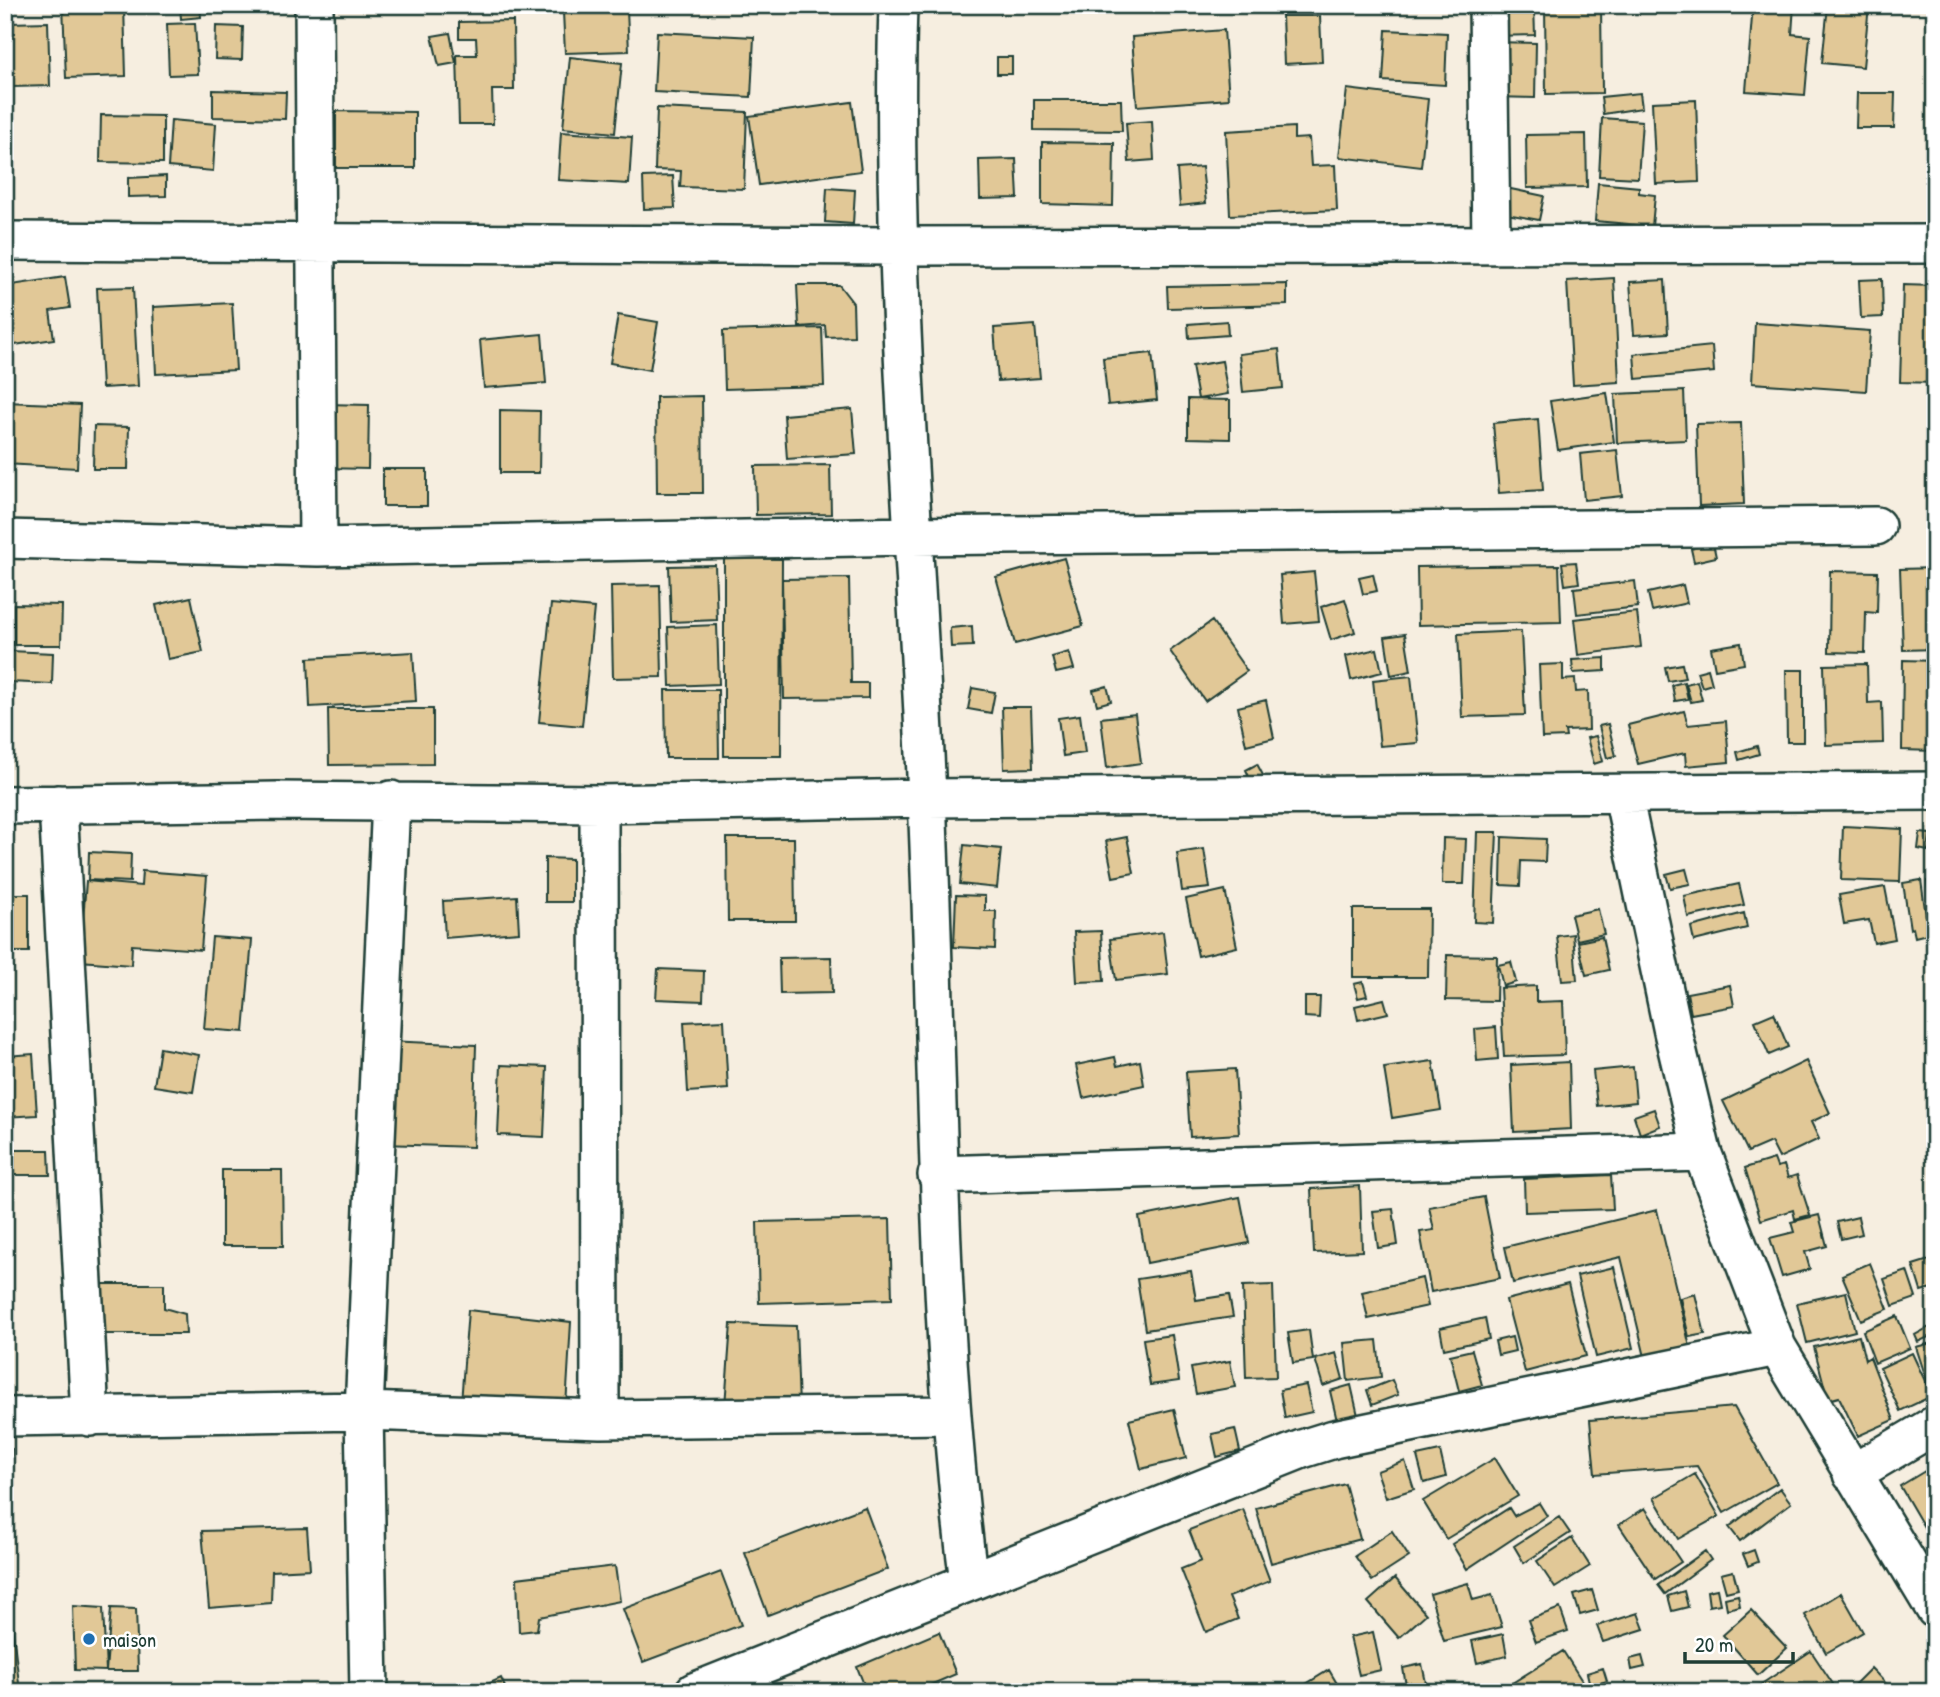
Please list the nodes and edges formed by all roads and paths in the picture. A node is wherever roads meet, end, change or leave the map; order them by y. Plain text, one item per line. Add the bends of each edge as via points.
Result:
1 (314, 5) edge
2 (898, 5) edge
3 (1488, 5) edge
4 (5, 241) edge
5 (1491, 243) junction
6 (314, 244) junction
7 (1935, 244) edge
8 (898, 246) junction
9 (1876, 527) dead end
10 (911, 536) junction
11 (5, 539) edge
12 (318, 547) junction
13 (1935, 790) edge
14 (1623, 795) junction
15 (927, 798) junction
16 (391, 800) junction
17 (58, 804) junction
18 (599, 804) junction
19 (5, 805) edge
20 (1702, 1152) junction
21 (937, 1175) junction
22 (1777, 1347) junction
23 (363, 1411) junction
24 (952, 1415) junction
25 (5, 1417) edge
26 (90, 1417) junction
27 (600, 1419) junction
28 (1935, 1426) edge
29 (1852, 1474) junction
30 (969, 1582) junction
31 (1935, 1609) edge
32 (369, 1692) edge
33 (694, 1692) edge

1 - 6 street
2 - 8 street
3 - 5 street
4 - 6 street
5 - 7 street
5 - 8 street
6 - 8 street
6 - 12 street
8 - 10 street
9 - 10 street
10 - 12 street
10 - 15 street
11 - 12 street
13 - 14 street
14 - 15 street
14 - 20 street
15 - 18 street
15 - 21 street
16 - 17 street
16 - 18 street
16 - 23 street
17 - 19 street
17 - 26 street
18 - 27 street
20 - 21 street
20 - 22 street
21 - 24 street
22 - 29 street
22 - 30 street via 1334,1439
23 - 26 street
23 - 27 street
23 - 32 street
24 - 27 street
24 - 30 street
25 - 26 street
28 - 29 street
29 - 31 street
30 - 33 street

